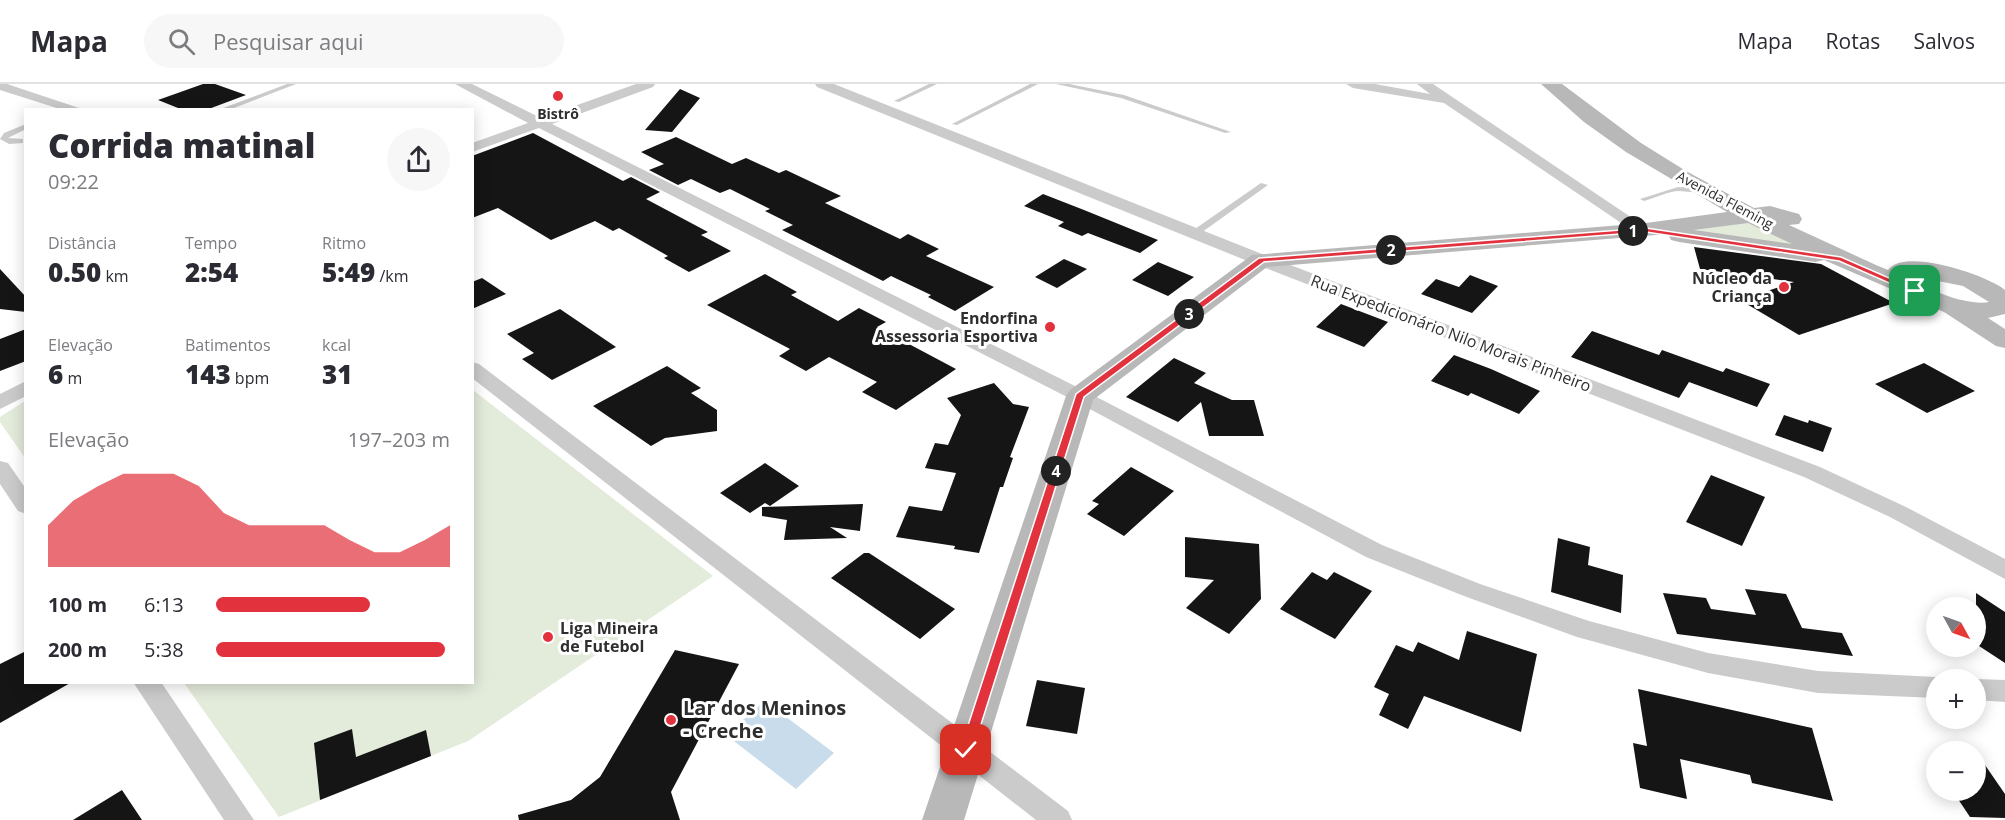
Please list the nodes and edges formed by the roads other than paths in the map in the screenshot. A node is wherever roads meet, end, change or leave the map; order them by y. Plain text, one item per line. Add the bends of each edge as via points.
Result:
1 (293, 84) edge
2 (462, 84) edge
3 (648, 84) edge
4 (822, 84) edge
5 (934, 84) edge
6 (1035, 84) edge
7 (1059, 84) edge
8 (1353, 84) edge
9 (1424, 84) edge
10 (1550, 84) edge
11 (1573, 84) edge
12 (0, 86) edge
13 (1449, 102) junction
14 (890, 104) junction
15 (72, 108) edge
16 (227, 108) edge
17 (541, 123) junction
18 (955, 124) dead end
19 (24, 127) edge
20 (1227, 132) dead end
21 (20, 141) dead end
22 (474, 147) edge
23 (1264, 185) dead end
24 (1691, 186) junction
25 (1644, 199) dead end
26 (1753, 215) junction
27 (1791, 219) junction
28 (1644, 230) junction
29 (1195, 233) junction
30 (1841, 259) junction
31 (1262, 260) junction
32 (1912, 280) junction
33 (1946, 303) junction
34 (2002, 305) edge
35 (2005, 340) edge
36 (474, 370) edge
37 (24, 388) edge
38 (1080, 396) junction
39 (0, 403) edge
40 (0, 468) edge
41 (24, 503) edge
42 (2005, 570) edge
43 (147, 684) edge
44 (1926, 687) edge
45 (1986, 690) edge
46 (2005, 691) edge
47 (966, 750) junction
48 (240, 820) edge
49 (943, 820) edge
50 (1058, 820) edge

1 - 16 lane
2 - 17 street
3 - 17 street
4 - 14 street, Rua Expedicionário Nilo Morais Pinheiro
5 - 14 lane
6 - 18 lane
7 - 20 lane via 1122,96
8 - 13 street
9 - 13 street
10 - 24 street, Avenida Fleming via 1585,114
11 - 27 street, Avenida Fleming via 1610,115 1678,159
12 - 15 street
13 - 28 street
14 - 29 street, Rua Expedicionário Nilo Morais Pinheiro
17 - 22 street
17 - 38 street
19 - 21 lane via 4,139
23 - 29 lane
24 - 25 lane
24 - 26 street, Avenida Fleming
26 - 27 street via 1774,214
26 - 28 street
26 - 30 street, Avenida Fleming
27 - 32 street, Avenida Fleming
28 - 30 street
28 - 31 street
29 - 31 street, Rua Expedicionário Nilo Morais Pinheiro
30 - 32 street, Avenida Fleming
31 - 38 street
31 - 42 street, Rua Expedicionário Nilo Morais Pinheiro via 1812,472 1898,512
32 - 33 street
32 - 34 street via 1947,275 1980,285 1996,294
33 - 34 street via 1968,310
33 - 35 street
36 - 47 street
37 - 39 street
38 - 44 street via 1374,551 1586,630 1708,663 1818,682
38 - 47 street
40 - 41 street
43 - 48 street
45 - 46 street
47 - 49 street
47 - 50 street

